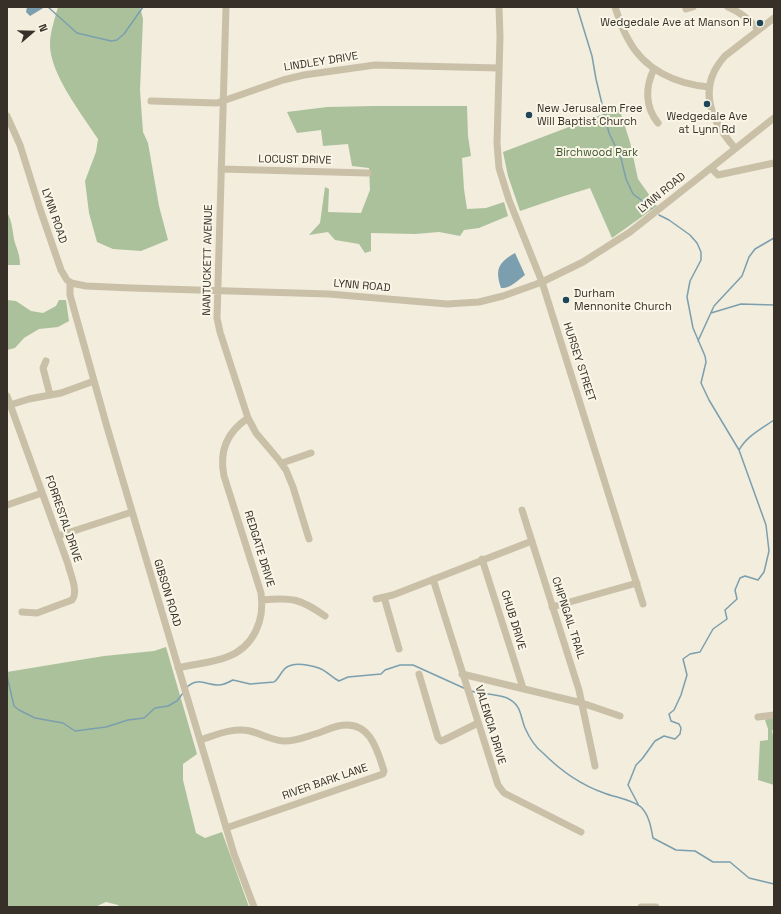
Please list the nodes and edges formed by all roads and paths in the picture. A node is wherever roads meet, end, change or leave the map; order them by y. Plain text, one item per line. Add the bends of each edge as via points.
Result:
1 (226, 7) edge
2 (499, 7) edge
3 (615, 7) edge
4 (728, 7) edge
5 (774, 18) edge
6 (758, 29) junction
7 (499, 68) junction
8 (654, 69) junction
9 (710, 87) junction
10 (151, 101) dead end
11 (223, 102) junction
12 (7, 116) edge
13 (774, 118) edge
14 (658, 123) dead end
15 (735, 148) junction
16 (774, 163) edge
17 (711, 168) junction
18 (221, 169) junction
19 (368, 173) dead end
20 (70, 282) junction
21 (542, 282) junction
22 (217, 291) junction
23 (46, 361) dead end
24 (94, 381) junction
25 (50, 395) junction
26 (7, 396) edge
27 (10, 405) junction
28 (248, 418) junction
29 (311, 453) dead end
30 (282, 463) junction
31 (42, 493) junction
32 (7, 506) edge
33 (522, 510) dead end
34 (132, 512) junction
35 (58, 536) junction
36 (309, 539) dead end
37 (532, 540) junction
38 (482, 559) junction
39 (433, 579) junction
40 (637, 583) junction
41 (384, 597) junction
42 (376, 599) dead end
43 (262, 600) junction
44 (644, 604) dead end
45 (552, 607) junction
46 (22, 612) dead end
47 (326, 616) dead end
48 (399, 649) dead end
49 (178, 668) junction
50 (419, 674) dead end
51 (462, 674) junction
52 (523, 688) junction
53 (582, 703) junction
54 (774, 715) edge
55 (620, 716) dead end
56 (758, 717) dead end
57 (478, 723) junction
58 (200, 740) junction
59 (595, 766) dead end
60 (226, 828) junction
61 (581, 832) dead end
62 (254, 907) edge
63 (641, 907) edge
64 (656, 907) edge

1 - 11 street, NANTUCKETT AVENUE
2 - 7 street, HURSEY STREET
3 - 8 street via 632,46
4 - 6 street via 750,20
5 - 6 street
6 - 9 street via 721,61
7 - 11 street, LINDLEY DRIVE via 364,66 283,80
7 - 21 street, HURSEY STREET via 499,168
8 - 9 street via 685,83
8 - 14 street via 649,84 648,100
9 - 15 street via 711,110 724,135
10 - 11 street, LINDLEY DRIVE
11 - 18 street, NANTUCKETT AVENUE
12 - 20 street, LYNN ROAD via 20,145 61,270
13 - 15 street, LYNN ROAD
15 - 17 street, LYNN ROAD
16 - 17 street via 718,174
17 - 21 street, LYNN ROAD via 630,232 583,262
18 - 19 street, LOCUST DRIVE
18 - 22 street, NANTUCKETT AVENUE
20 - 22 street, LYNN ROAD via 86,286
20 - 24 street, GIBSON ROAD via 70,295
21 - 22 street, LYNN ROAD via 494,299 456,304 330,294
21 - 40 street, HURSEY STREET
22 - 28 street, NANTUCKETT AVENUE via 218,325
23 - 25 street via 43,368
24 - 25 street
24 - 34 street, GIBSON ROAD
25 - 27 street
26 - 27 street, FORRESTAL DRIVE
27 - 31 street, FORRESTAL DRIVE
28 - 30 street, NANTUCKETT AVENUE via 256,433
28 - 43 street, REDGATE DRIVE via 227,440 223,454 223,469
29 - 30 street
30 - 36 street, NANTUCKETT AVENUE via 291,479
31 - 32 street
31 - 35 street, FORRESTAL DRIVE
33 - 37 street, CHIPNGAIL TRAIL
34 - 35 street
34 - 49 street, GIBSON ROAD
35 - 46 street, FORRESTAL DRIVE via 68,564 75,597 37,613
37 - 38 street
37 - 45 street, CHIPNGAIL TRAIL
38 - 39 street
38 - 52 street, CHUB DRIVE
39 - 41 street
39 - 51 street, VALENCIA DRIVE
40 - 44 street, HURSEY STREET
40 - 45 street
41 - 42 street
41 - 48 street
43 - 47 street via 297,600
43 - 49 street, REDGATE DRIVE via 262,614 256,632 241,649 227,657
45 - 53 street, CHIPNGAIL TRAIL
49 - 58 street, GIBSON ROAD
50 - 57 street via 441,741
51 - 52 street
51 - 57 street, VALENCIA DRIVE
52 - 53 street
53 - 55 street
53 - 59 street, CHIPNGAIL TRAIL
54 - 56 street
57 - 61 street, VALENCIA DRIVE via 501,790
58 - 60 street, GIBSON ROAD
58 - 60 street, RIVER BARK LANE via 237,730 251,731 276,740 291,741 338,726 350,726 360,728 373,740 384,771 382,774
60 - 62 street, GIBSON ROAD
63 - 64 street

